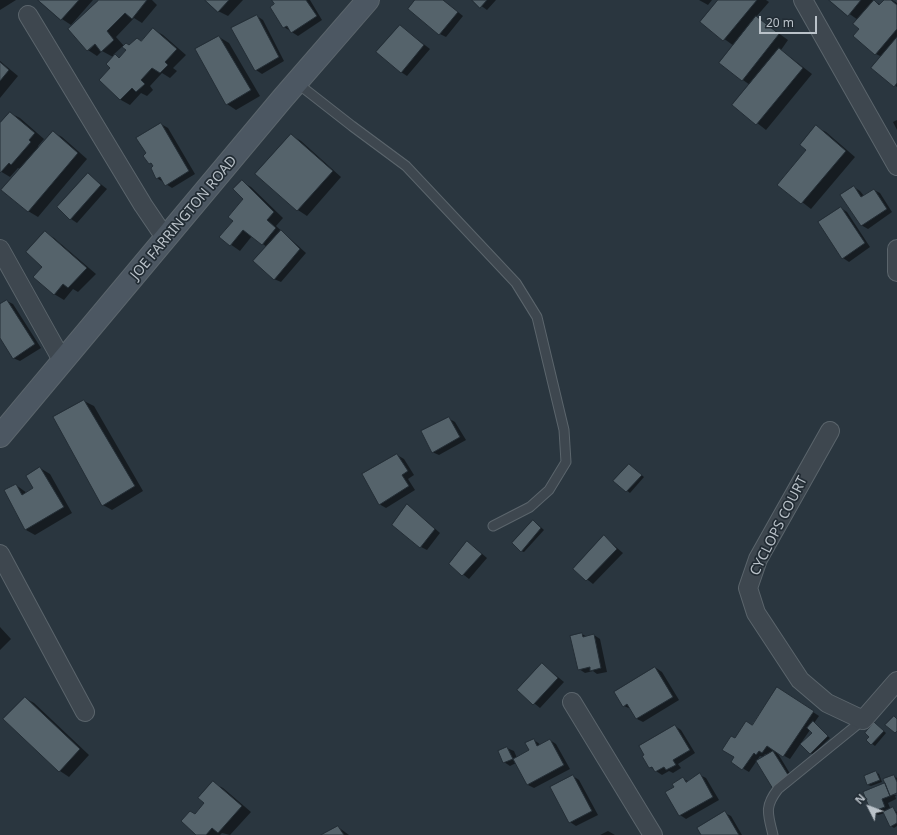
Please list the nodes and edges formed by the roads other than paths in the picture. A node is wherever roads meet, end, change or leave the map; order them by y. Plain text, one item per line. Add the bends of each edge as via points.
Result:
1 (368, 0) edge
2 (803, 0) edge
3 (28, 15) dead end
4 (297, 82) junction
5 (897, 166) edge
6 (166, 239) junction
7 (0, 249) edge
8 (897, 249) edge
9 (897, 272) edge
10 (63, 362) junction
11 (830, 431) dead end
12 (0, 436) edge
13 (493, 526) dead end
14 (0, 554) edge
15 (897, 681) edge
16 (572, 702) dead end
17 (85, 712) dead end
18 (863, 720) junction
19 (653, 835) edge
20 (773, 835) edge

1 - 4 main road, JOE FARRINGTON ROAD
2 - 5 street
3 - 6 street
4 - 6 main road, JOE FARRINGTON ROAD
4 - 13 lane via 406,166 516,283 537,317 564,430 566,462 549,490 535,503
6 - 10 main road, JOE FARRINGTON ROAD
7 - 10 street
8 - 9 street
10 - 12 main road, JOE FARRINGTON ROAD
11 - 18 street, CYCLOPS COURT via 758,559 748,588 756,613 800,680 827,703
14 - 17 street
15 - 18 street
16 - 19 street
18 - 20 lane via 778,789 769,800 768,816

